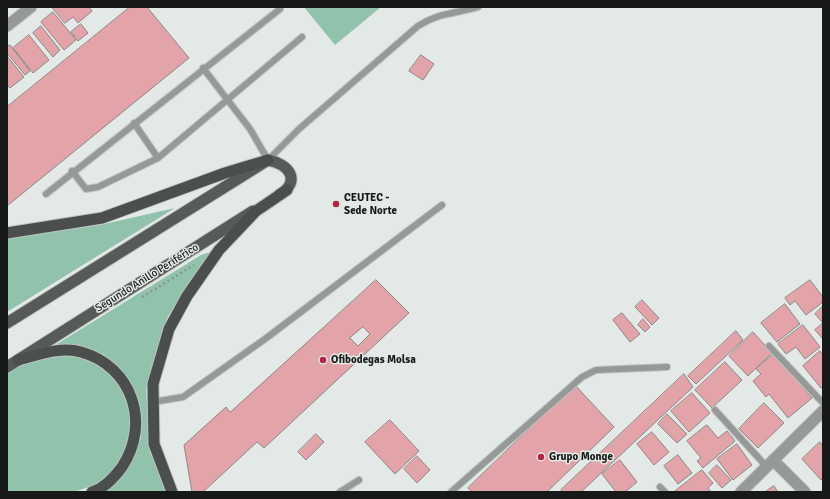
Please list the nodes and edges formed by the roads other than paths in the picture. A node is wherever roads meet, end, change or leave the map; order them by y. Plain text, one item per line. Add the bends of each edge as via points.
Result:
1 (31, 7) edge
2 (478, 7) edge
3 (280, 9) dead end
4 (7, 26) edge
5 (302, 37) dead end
6 (203, 68) junction
7 (228, 99) junction
8 (134, 123) junction
9 (158, 158) junction
10 (268, 160) junction
11 (72, 172) junction
12 (287, 190) junction
13 (46, 194) dead end
14 (442, 205) dead end
15 (7, 233) edge
16 (7, 323) edge
17 (769, 346) dead end
18 (18, 360) junction
19 (7, 367) edge
20 (667, 367) dead end
21 (153, 402) junction
22 (823, 403) edge
23 (715, 410) dead end
24 (823, 411) edge
25 (769, 463) junction
26 (359, 480) dead end
27 (660, 487) dead end
28 (92, 492) edge
29 (172, 492) edge
30 (340, 492) edge
31 (451, 492) edge
32 (665, 492) edge
33 (741, 492) edge
34 (805, 492) edge

1 - 4 street
2 - 10 lane via 448,12 418,26 299,128
3 - 6 lane
5 - 7 lane
6 - 7 lane
6 - 8 lane
7 - 9 lane
7 - 10 lane
8 - 9 lane
8 - 11 lane
9 - 11 lane via 98,187 86,189
10 - 12 main road via 280,162 288,170 291,180
10 - 15 highway via 102,218
10 - 16 main road
11 - 13 lane
12 - 18 main road, Segundo Anillo Periférico
12 - 21 highway via 256,211 219,250 187,296 169,329 153,384
14 - 21 lane via 265,339 183,397
17 - 22 lane
18 - 19 main road, Segundo Anillo Periférico
18 - 28 highway via 58,350 80,351 100,359 117,373 129,393 136,414 136,435 128,457 114,477
20 - 31 lane via 596,370 582,377
21 - 29 highway via 154,444
23 - 25 lane
24 - 25 street
25 - 33 street
25 - 34 street
26 - 30 lane
27 - 32 lane

